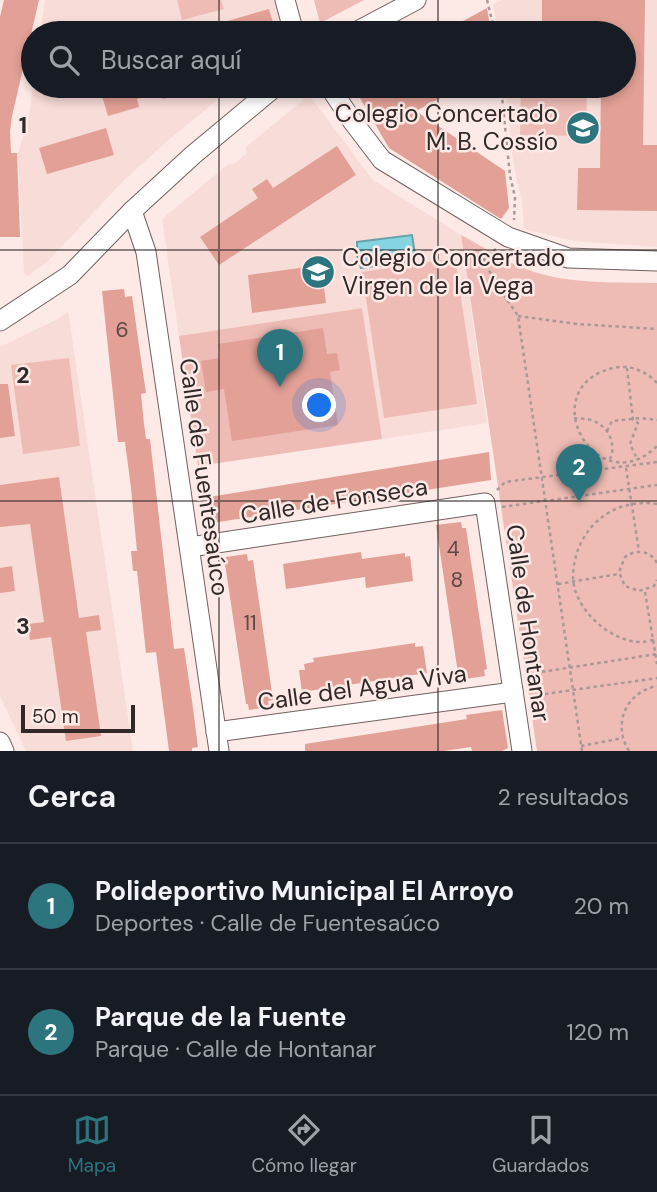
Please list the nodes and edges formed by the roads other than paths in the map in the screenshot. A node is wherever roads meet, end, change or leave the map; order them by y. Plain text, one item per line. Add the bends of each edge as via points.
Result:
1 (285, 0) edge
2 (416, 0) edge
3 (291, 21) edge
4 (377, 21) edge
5 (262, 98) edge
6 (337, 98) edge
7 (132, 211) junction
8 (657, 261) edge
9 (0, 321) edge
10 (485, 503) joint
11 (190, 547) junction
12 (513, 689) junction
13 (218, 741) edge
14 (0, 742) edge
15 (4, 751) edge
16 (522, 751) edge

1 - 3 street
2 - 4 street
5 - 7 street
6 - 8 street via 382,160 508,236 568,258
7 - 9 street via 70,275
7 - 11 street, Calle de Fuentesaúco via 146,251
10 - 11 street, Calle de Fonseca
10 - 12 street, Calle de Hontanar
11 - 13 street, Calle de Fuentesaúco
12 - 13 street, Calle del Agua Viva
12 - 16 street, Calle de Hontanar
14 - 15 street

